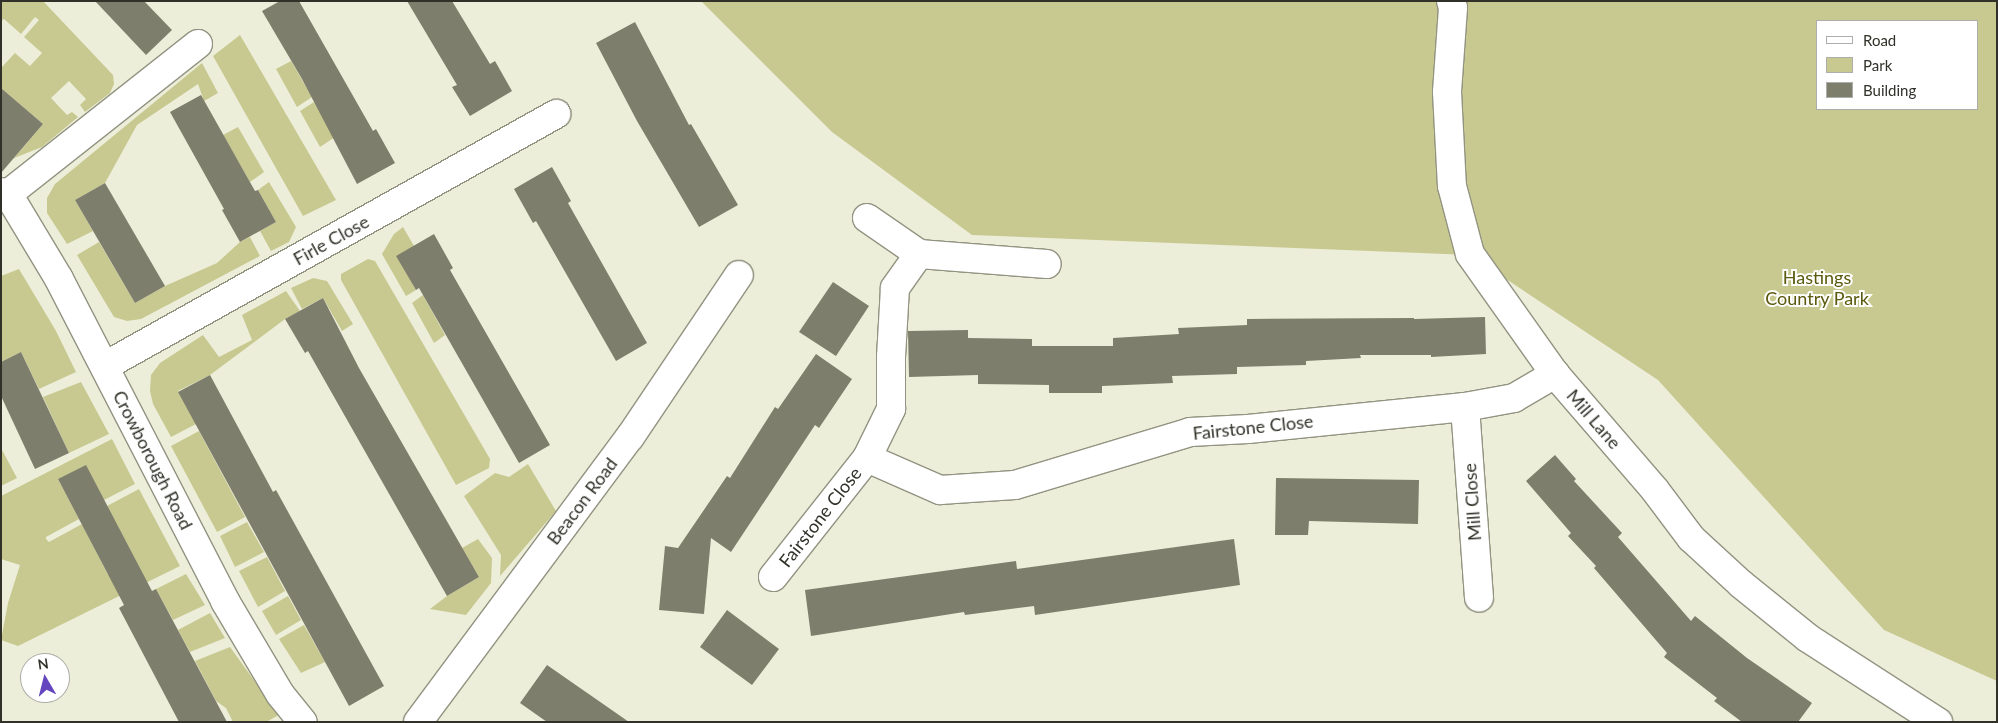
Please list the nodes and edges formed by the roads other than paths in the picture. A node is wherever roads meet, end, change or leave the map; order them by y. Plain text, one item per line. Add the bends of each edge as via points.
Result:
1 (1451, 1) edge
2 (198, 44) dead end
3 (556, 114) dead end
4 (4, 193) edge
5 (867, 218) dead end
6 (919, 254) junction
7 (1047, 264) dead end
8 (739, 275) dead end
9 (105, 366) junction
10 (1555, 374) junction
11 (1465, 407) junction
12 (867, 458) junction
13 (773, 577) dead end
14 (1479, 597) dead end
15 (303, 722) edge
16 (418, 722) edge
17 (1938, 722) edge

1 - 10 street, Mill Lane via 1447,92 1452,186 1470,254
2 - 4 street, Crowborough Road
3 - 9 street, Firle Close
4 - 9 street, Crowborough Road via 59,279
5 - 6 street
6 - 7 street
6 - 12 street, Fairstone Close via 895,288 891,409
8 - 16 street, Beacon Road via 630,437
9 - 15 street, Crowborough Road via 225,601 280,694
10 - 11 street, Fairstone Close via 1514,398
10 - 17 street, Mill Lane via 1655,490 1691,538 1808,638
11 - 12 street, Fairstone Close via 1190,432 1015,485 940,490
11 - 14 street, Mill Close
12 - 13 street, Fairstone Close

